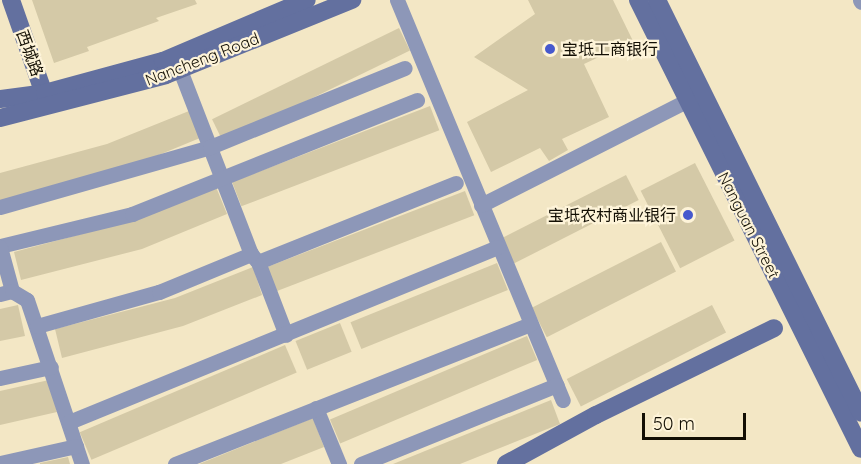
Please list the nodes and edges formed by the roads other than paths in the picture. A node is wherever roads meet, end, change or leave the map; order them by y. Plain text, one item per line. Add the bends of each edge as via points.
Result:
1 (11, 0) edge
2 (307, 0) edge
3 (352, 0) edge
4 (397, 0) edge
5 (638, 0) edge
6 (657, 0) edge
7 (405, 68) dead end
8 (180, 70) junction
9 (0, 99) edge
10 (46, 100) junction
11 (417, 100) dead end
12 (686, 101) junction
13 (0, 118) edge
14 (210, 147) junction
15 (223, 179) junction
16 (456, 183) dead end
17 (481, 205) junction
18 (0, 207) edge
19 (0, 247) edge
20 (498, 247) junction
21 (254, 258) junction
22 (6, 293) edge
23 (530, 324) junction
24 (37, 326) junction
25 (774, 328) dead end
26 (286, 335) junction
27 (51, 367) junction
28 (0, 378) edge
29 (557, 385) junction
30 (563, 400) dead end
31 (316, 408) junction
32 (861, 412) edge
33 (69, 422) junction
34 (76, 446) junction
35 (861, 449) edge
36 (0, 463) edge
37 (82, 464) edge
38 (175, 464) edge
39 (339, 464) edge
40 (361, 464) edge
41 (506, 464) edge

1 - 10 main road, 西城路
2 - 10 main road, Nancheng Road via 163,61
3 - 8 main road, Nancheng Road
4 - 17 street
5 - 12 main road, Nanguan Street
6 - 32 main road, Nanguan Street
7 - 14 street
8 - 10 main road, Nancheng Road
8 - 14 street
9 - 10 main road
10 - 13 main road
11 - 15 street
12 - 17 street
12 - 35 main road, Nanguan Street
14 - 15 street
14 - 18 street
15 - 19 street via 132,214
15 - 21 street
16 - 21 street
17 - 20 street
19 - 22 street
20 - 23 street
20 - 26 street
21 - 24 street via 159,292
21 - 26 street
22 - 24 street via 27,300
23 - 29 street
23 - 31 street
24 - 27 street
25 - 41 main road
26 - 33 street
27 - 28 street
27 - 33 street
29 - 30 street
29 - 40 street
31 - 38 street
31 - 39 street
33 - 34 street
34 - 36 street
34 - 37 street

